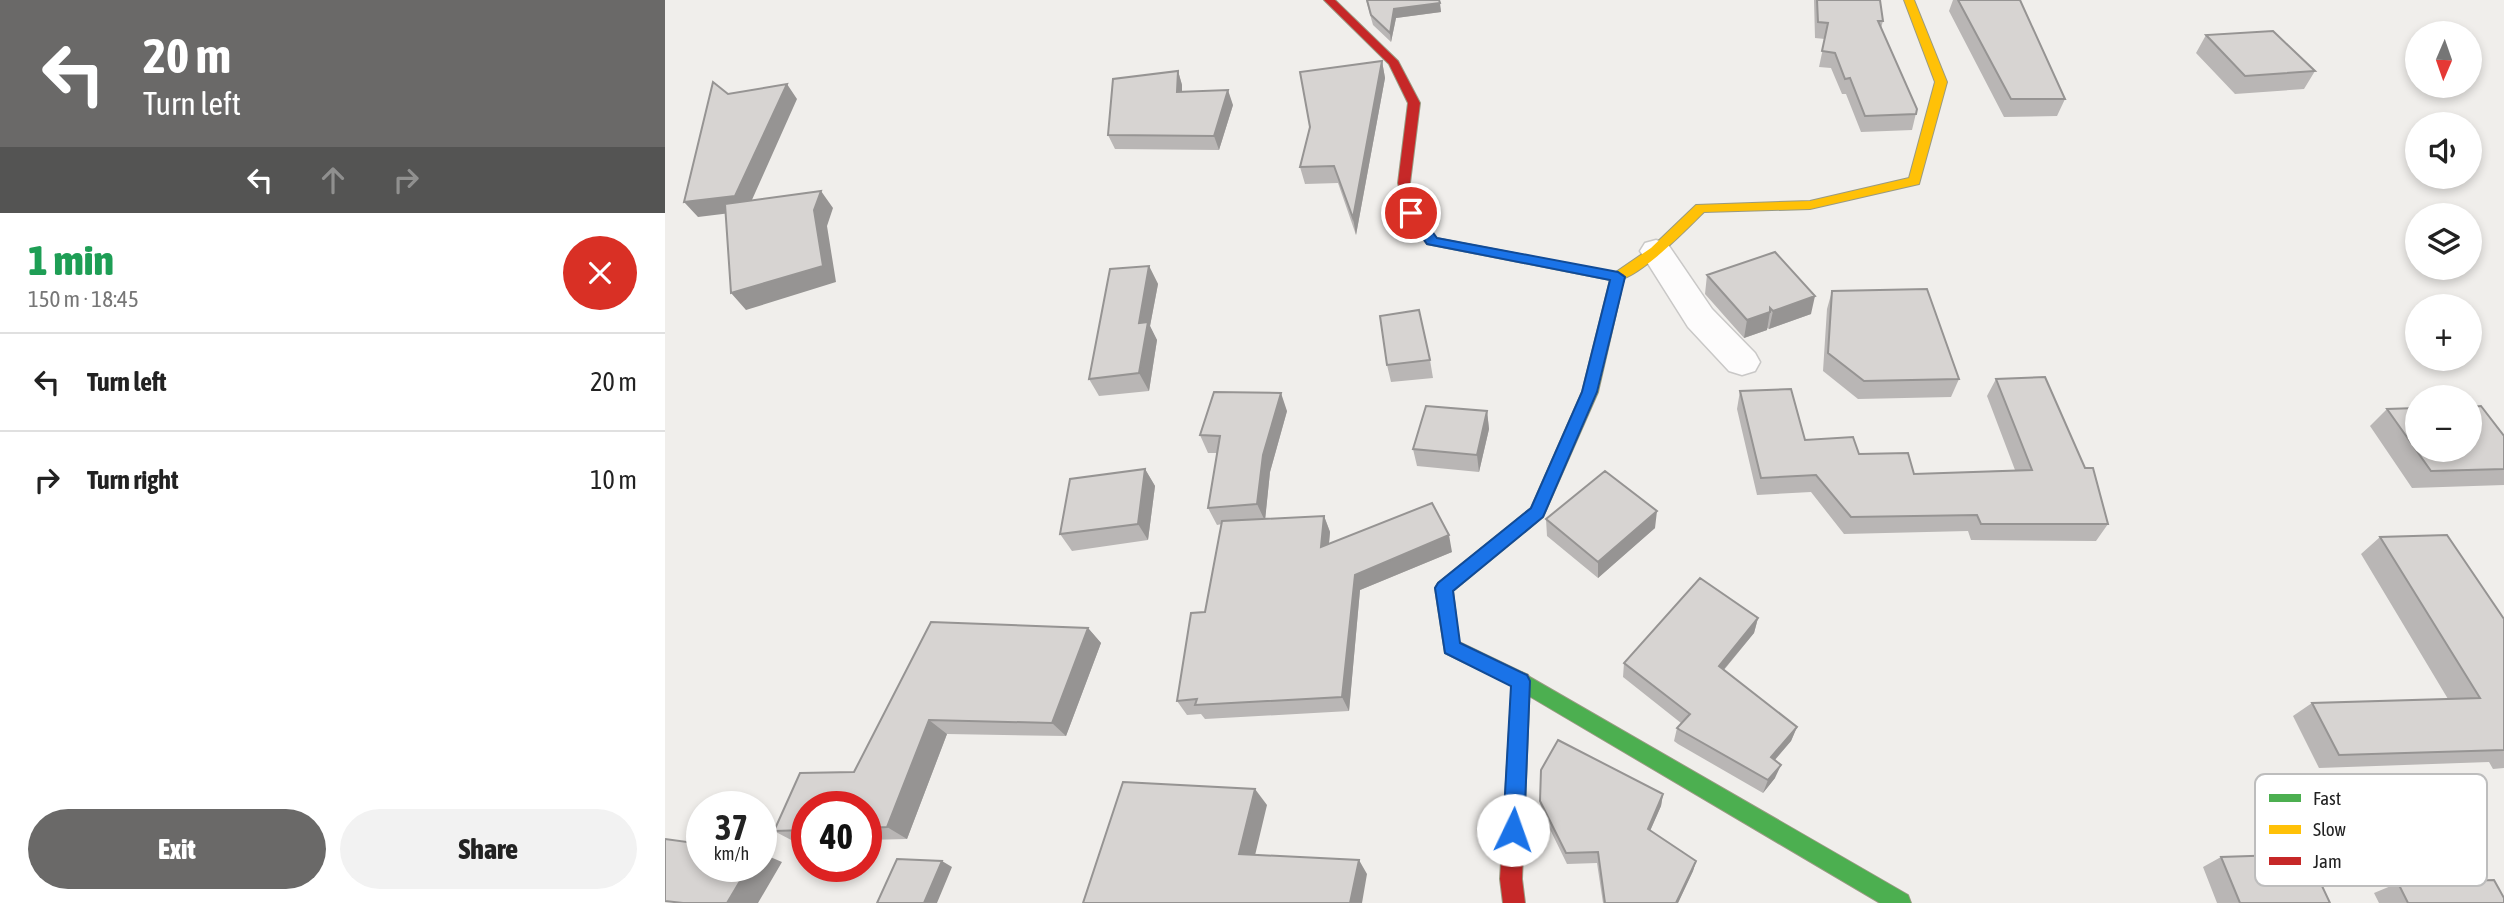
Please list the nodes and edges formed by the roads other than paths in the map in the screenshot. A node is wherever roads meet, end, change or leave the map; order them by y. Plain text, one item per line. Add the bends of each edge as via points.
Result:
1 (1329, 0) edge
2 (1909, 0) edge
3 (1657, 251) junction
4 (1618, 277) junction
5 (1742, 362) dead end
6 (1521, 681) junction
7 (1514, 903) edge
8 (1900, 903) edge

1 - 4 street via 1394,63 1414,103 1404,183 1411,213 1432,241
2 - 3 street via 1941,82 1915,181 1810,205 1700,208
3 - 4 street
3 - 5 street via 1700,318
4 - 6 street via 1590,392 1537,512 1444,588 1451,648
6 - 7 street via 1511,879
6 - 8 street

